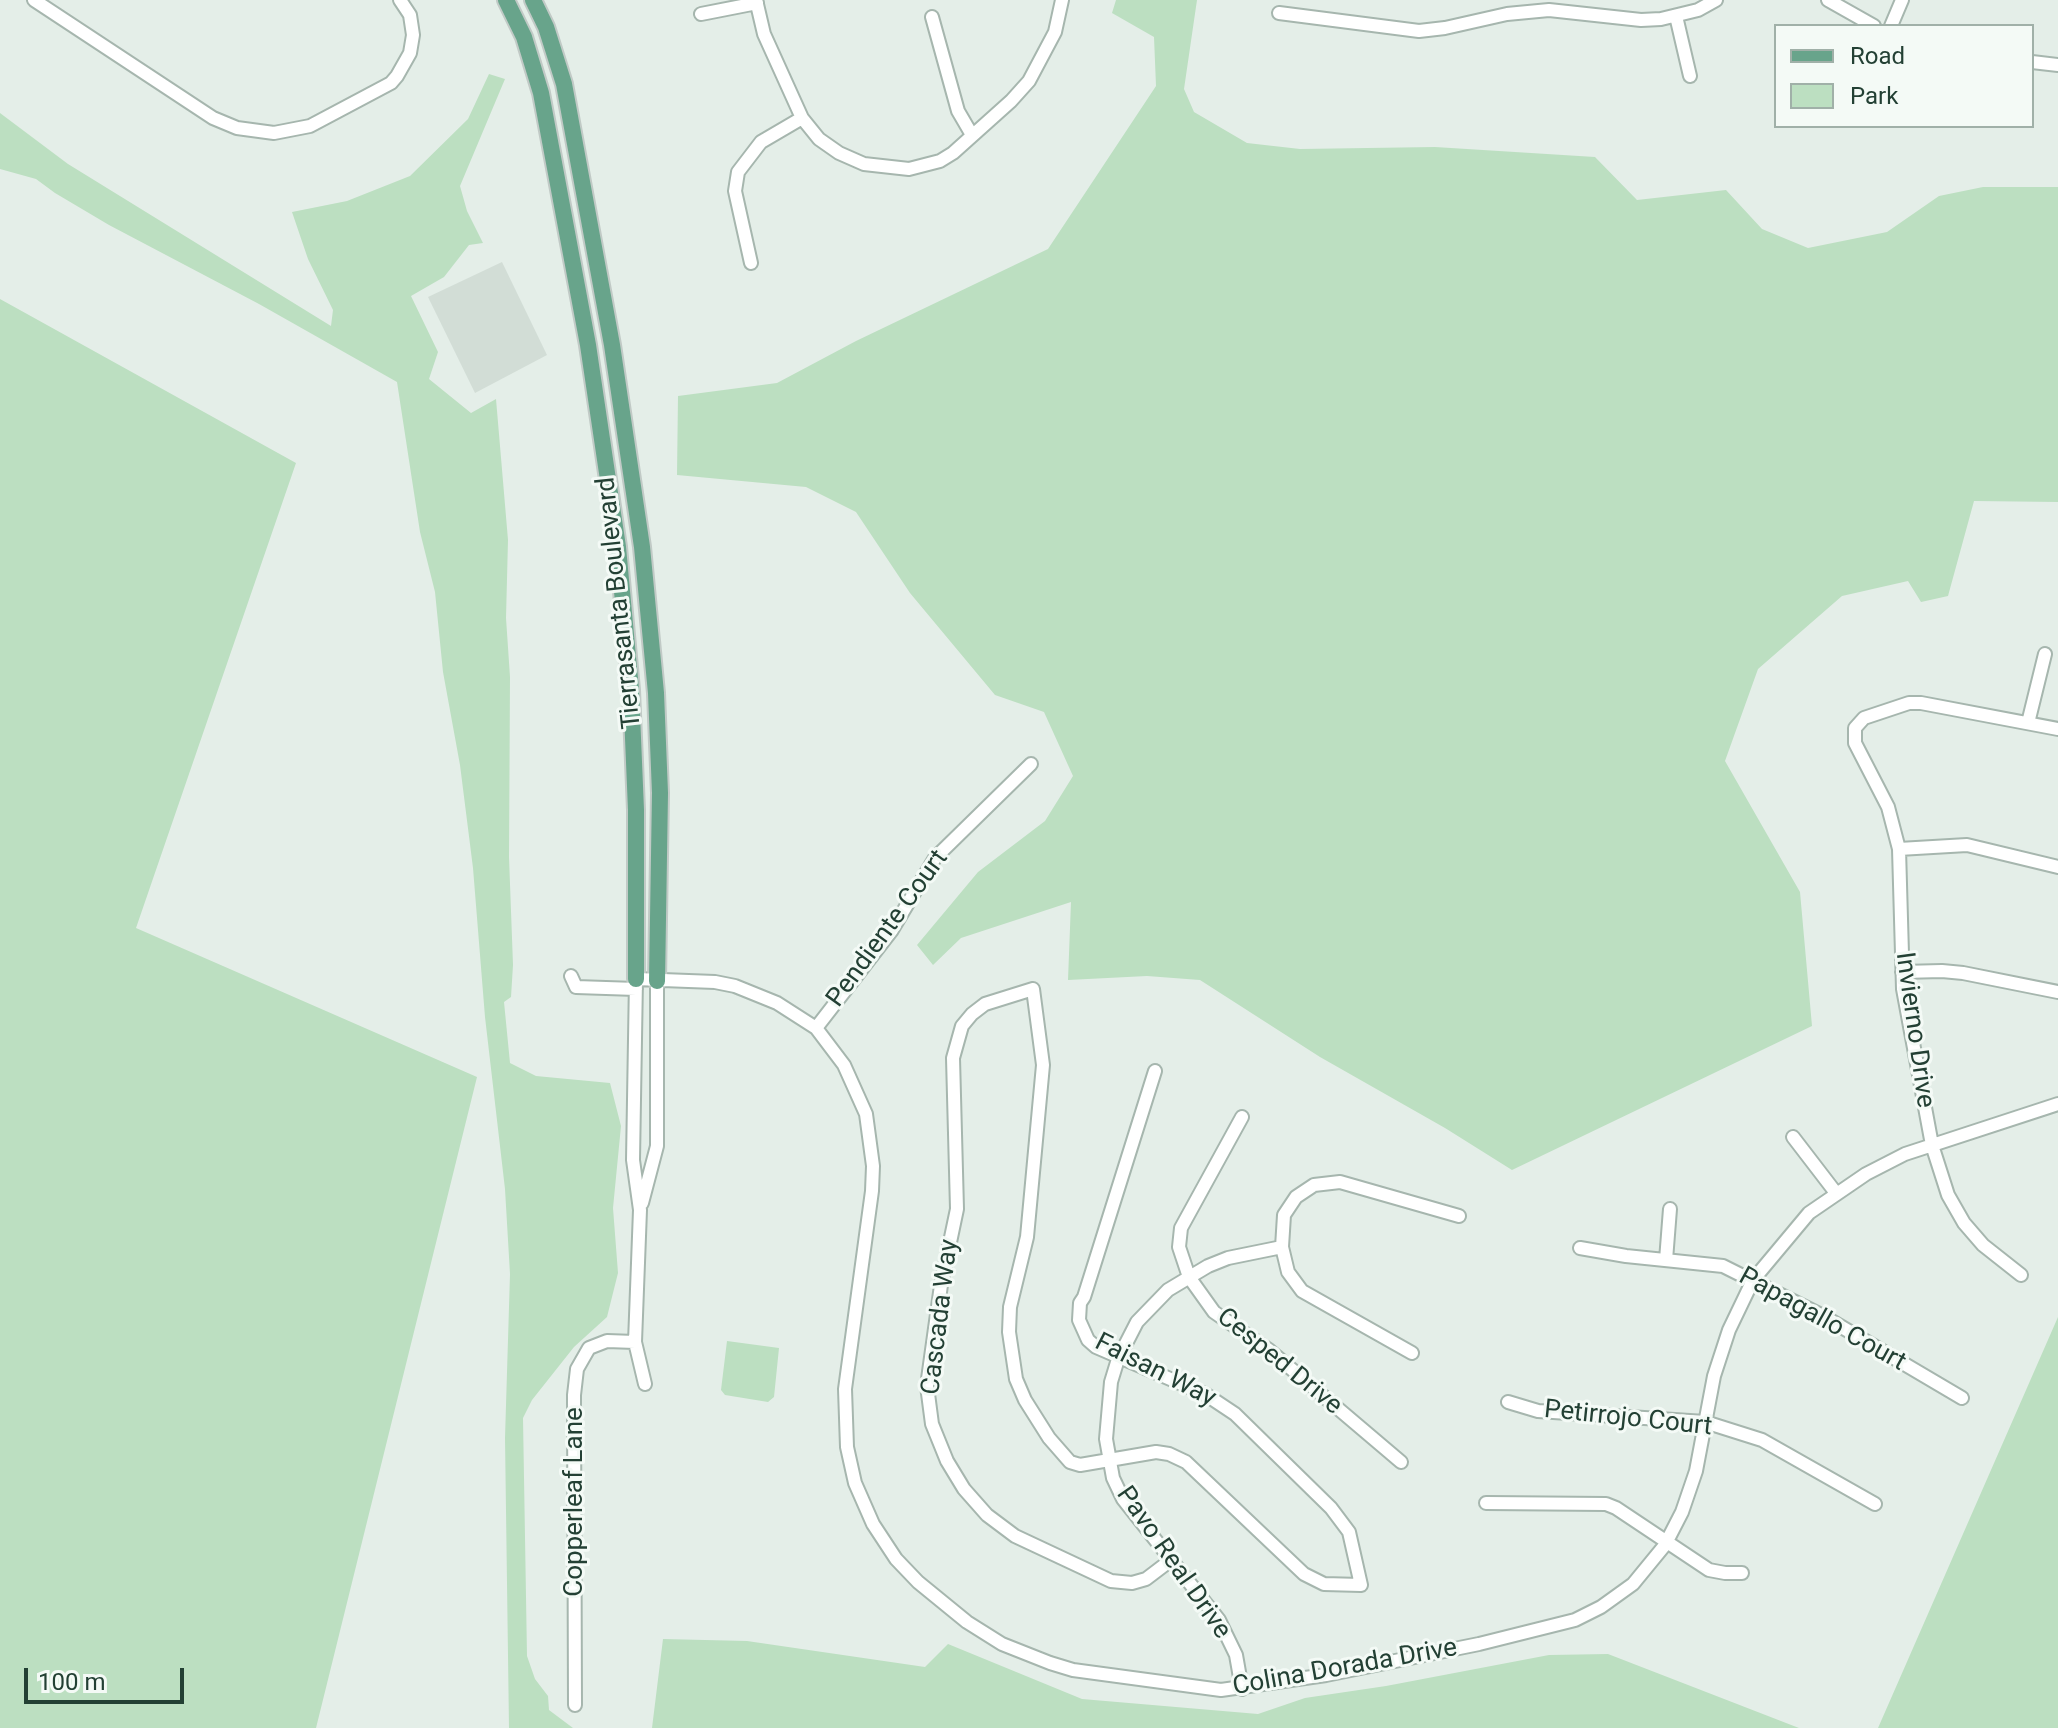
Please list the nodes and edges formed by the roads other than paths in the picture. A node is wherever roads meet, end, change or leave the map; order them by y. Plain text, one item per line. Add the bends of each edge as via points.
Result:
1 (34, 0) edge
2 (400, 0) edge
3 (506, 0) edge
4 (533, 0) edge
5 (1062, 0) edge
6 (1716, 0) edge
7 (1828, 0) edge
8 (1902, 0) edge
9 (756, 1) edge
10 (1279, 13) dead end
11 (701, 14) dead end
12 (1676, 16) junction
13 (932, 17) dead end
14 (1870, 24) edge
15 (1892, 24) edge
16 (2034, 62) edge
17 (2058, 65) edge
18 (1690, 76) dead end
19 (802, 118) junction
20 (972, 135) junction
21 (751, 263) dead end
22 (603, 446) junction
23 (639, 527) junction
24 (2045, 654) dead end
25 (2028, 723) junction
26 (2058, 729) edge
27 (1031, 764) dead end
28 (1899, 849) junction
29 (2058, 867) edge
30 (1902, 972) junction
31 (571, 976) dead end
32 (657, 981) junction
33 (636, 984) junction
34 (2058, 992) edge
35 (816, 1028) junction
36 (1155, 1071) dead end
37 (2057, 1106) edge
38 (1242, 1117) dead end
39 (1793, 1137) dead end
40 (1932, 1145) junction
41 (1836, 1193) junction
42 (1670, 1209) dead end
43 (640, 1210) junction
44 (1459, 1216) dead end
45 (1282, 1247) junction
46 (1580, 1248) dead end
47 (1666, 1260) junction
48 (2021, 1275) dead end
49 (1189, 1277) junction
50 (1753, 1280) junction
51 (635, 1342) junction
52 (1412, 1353) dead end
53 (1118, 1359) junction
54 (645, 1384) dead end
55 (1962, 1398) dead end
56 (1508, 1402) dead end
57 (1705, 1422) junction
58 (1109, 1461) junction
59 (1401, 1462) dead end
60 (1486, 1503) dead end
61 (1875, 1504) dead end
62 (1667, 1541) junction
63 (1171, 1560) junction
64 (1742, 1573) dead end
65 (1242, 1689) junction
66 (575, 1705) dead end

1 - 2 street via 213,118 262,133 310,126 391,83 412,45 410,15
3 - 22 main road, Tierrasanta Boulevard via 541,93
4 - 23 main road, Tierrasanta Boulevard via 564,84
5 - 20 street via 1055,32 1029,81
6 - 12 street
7 - 14 street
8 - 15 street
9 - 11 street
9 - 19 street via 764,34
10 - 12 street via 1419,31 1549,10 1641,20
12 - 18 street
13 - 20 street via 958,111
16 - 17 street
19 - 20 street via 839,153 884,168 909,169 940,161
19 - 21 street via 761,142 738,172 735,191
22 - 23 main road via 616,467 625,520
22 - 33 main road, Tierrasanta Boulevard via 631,690
23 - 32 main road, Tierrasanta Boulevard via 660,793
24 - 25 street
25 - 26 street
25 - 28 street, Invierno Drive via 1921,703 1864,718 1855,728 1855,743 1888,807
27 - 35 street, Pendiente Court via 935,858 892,930
28 - 29 street via 1967,845
28 - 30 street, Invierno Drive
30 - 34 street via 1963,973
30 - 40 street, Invierno Drive
31 - 33 street, Colina Dorada Drive via 576,987
32 - 33 street, Colina Dorada Drive
32 - 35 street, Colina Dorada Drive via 735,986 777,1003
32 - 43 street, Tierrasanta Boulevard via 657,1146
33 - 43 street, Tierrasanta Boulevard via 633,1160
35 - 65 street, Colina Dorada Drive via 844,1065 866,1114 873,1166 845,1389 847,1447 873,1524 918,1582 1002,1644 1073,1670 1193,1688
36 - 53 street, Faisan Way via 1080,1303 1079,1320 1088,1340
37 - 40 street, Colina Dorada Drive
38 - 49 street, Cesped Drive via 1181,1228 1179,1247
39 - 41 street
40 - 41 street, Colina Dorada Drive via 1892,1160
40 - 48 street, Invierno Drive via 1948,1195 1964,1223
41 - 50 street, Colina Dorada Drive via 1809,1213
42 - 47 street
43 - 51 street, Tierrasanta Boulevard
44 - 45 street via 1340,1182 1314,1185 1296,1197 1284,1215
45 - 49 street, Pavo Real Drive via 1228,1258
45 - 52 street via 1288,1272 1302,1291
46 - 47 street, Papagallo Court
47 - 50 street, Papagallo Court via 1723,1266
49 - 53 street, Pavo Real Drive via 1137,1322
49 - 59 street, Cesped Drive via 1214,1312 1269,1350
50 - 55 street, Papagallo Court
50 - 57 street, Colina Dorada Drive via 1729,1330
51 - 54 street, Tierrasanta Boulevard
51 - 66 street, Copperleaf Lane via 607,1341 589,1348 577,1369
53 - 58 street, Pavo Real Drive via 1111,1382
53 - 58 street, Faisan Way via 1205,1394 1235,1414 1349,1532 1361,1585 1324,1584 1304,1574 1186,1462 1156,1452
56 - 57 street, Petirrojo Court via 1538,1411
57 - 61 street, Petirrojo Court via 1762,1440
57 - 62 street, Colina Dorada Drive via 1696,1471
58 - 63 street, Pavo Real Drive via 1123,1499
58 - 63 street, Cascada Way via 1070,1462 1049,1438 1016,1379 1010,1307 1027,1237 1043,1065 1033,989 985,1004 972,1014 962,1026 953,1058 957,1209 927,1386 932,1424 964,1489 1015,1536 1111,1581 1146,1579
60 - 62 street via 1606,1504
62 - 64 street via 1709,1570
62 - 65 street, Colina Dorada Drive via 1633,1584 1575,1620
63 - 65 street, Pavo Real Drive via 1219,1620 1236,1655

